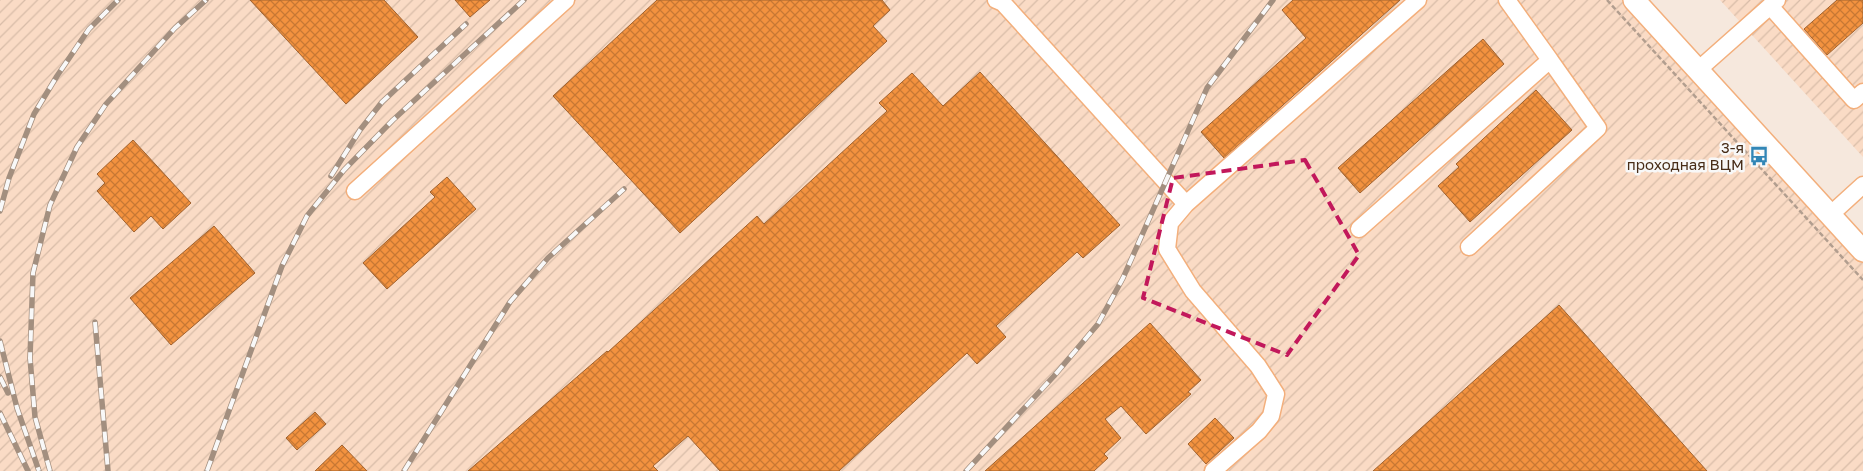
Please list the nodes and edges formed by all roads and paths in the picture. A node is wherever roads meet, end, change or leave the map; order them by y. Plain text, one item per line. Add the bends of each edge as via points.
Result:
1 (566, 0) edge
2 (996, 0) edge
3 (1418, 0) edge
4 (1507, 0) edge
5 (1607, 0) edge
6 (1634, 0) edge
7 (1773, 3) edge
8 (1550, 60) junction
9 (1698, 70) junction
10 (1863, 92) edge
11 (1863, 185) edge
12 (355, 191) dead end
13 (1186, 204) junction
14 (1830, 215) junction
15 (1359, 229) dead end
16 (1470, 247) dead end
17 (1863, 251) edge
18 (1863, 280) edge
19 (1213, 471) edge

1 - 12 street
2 - 13 street via 1003,3
3 - 13 street
4 - 8 street
5 - 18 path
6 - 9 main road
7 - 9 street
7 - 10 street via 1854,100
8 - 15 street
8 - 16 street via 1598,128
9 - 14 main road
11 - 14 street
13 - 19 street via 1170,223 1167,249 1193,292 1258,366 1276,394 1271,416 1259,431
14 - 17 main road

